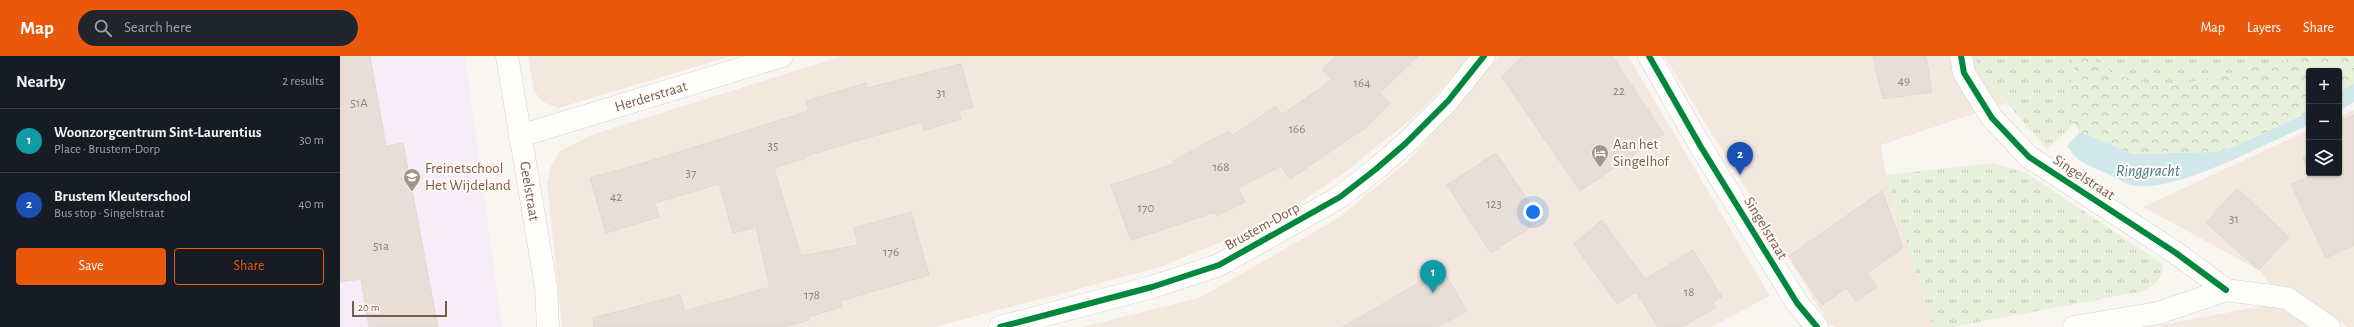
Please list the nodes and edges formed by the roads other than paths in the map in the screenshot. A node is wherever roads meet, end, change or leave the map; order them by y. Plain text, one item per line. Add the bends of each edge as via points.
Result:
1 (507, 56) edge
2 (782, 56) edge
3 (1484, 56) edge
4 (1649, 56) edge
5 (1961, 56) edge
6 (520, 136) junction
7 (2226, 290) junction
8 (548, 327) edge
9 (1000, 327) edge
10 (1817, 327) edge
11 (2074, 327) edge
12 (2328, 327) edge

1 - 6 street, Geelstraat
2 - 6 street, Herderstraat
3 - 9 street, Brustem-Dorp via 1448,101 1376,169 1340,197 1232,258 1152,287
4 - 10 street, Singelstraat via 1701,147 1797,303
5 - 7 street, Singelstraat via 1964,73 1992,118 2029,157 2176,253
6 - 8 street, Geelstraat via 546,287
7 - 11 street, Singelstraat via 2158,313
7 - 12 street, Singelstraat via 2287,298

